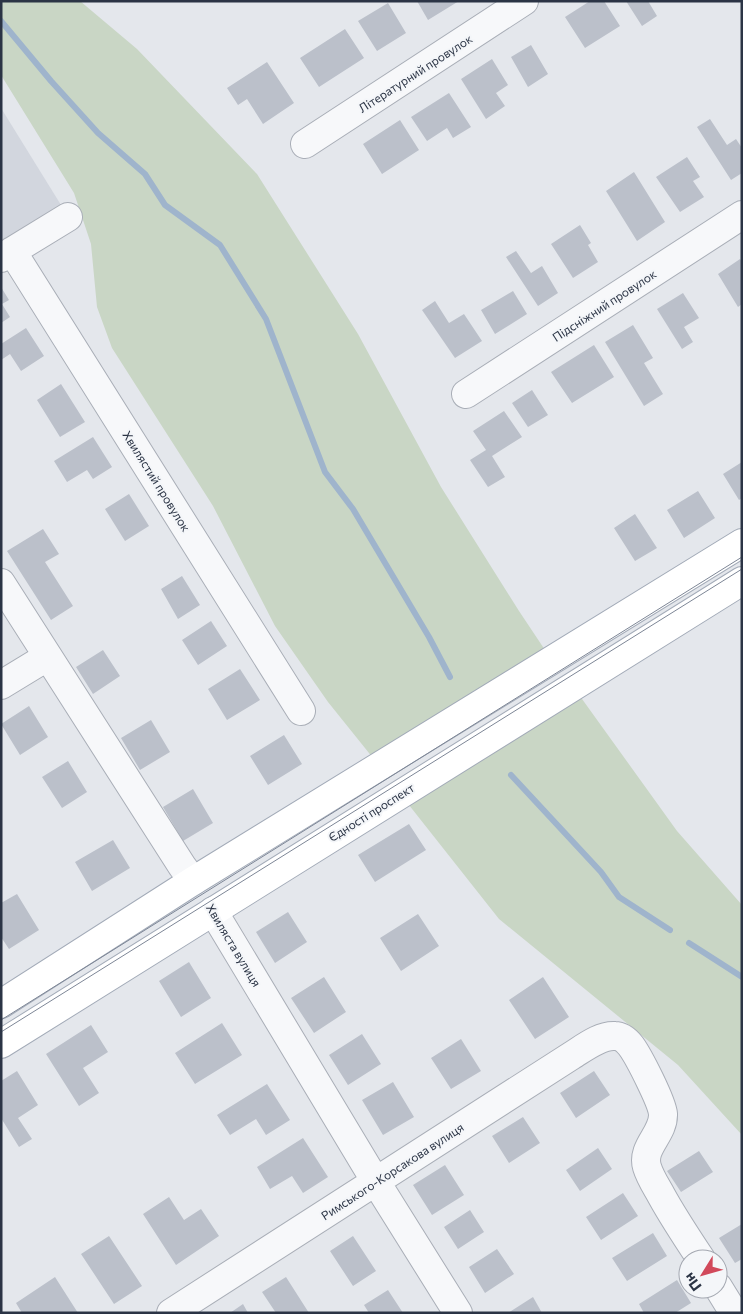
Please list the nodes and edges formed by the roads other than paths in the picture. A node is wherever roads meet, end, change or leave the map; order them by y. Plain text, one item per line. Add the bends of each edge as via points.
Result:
1 (524, 1) edge
2 (305, 144) dead end
3 (742, 216) edge
4 (68, 217) dead end
5 (7, 255) edge
6 (466, 394) dead end
7 (742, 543) edge
8 (742, 580) edge
9 (1, 583) edge
10 (47, 657) junction
11 (1, 685) edge
12 (301, 711) dead end
13 (193, 881) junction
14 (214, 910) junction
15 (1, 1004) edge
16 (1, 1044) edge
17 (376, 1182) junction
18 (695, 1249) edge
19 (725, 1299) edge
20 (171, 1313) edge
21 (458, 1313) edge
22 (734, 1313) edge

1 - 2 street, Літературний провулок
3 - 6 street, Підсніжний провулок
4 - 5 street
5 - 12 street, Хвилястий провулок
7 - 13 main road
8 - 14 main road, Єдності проспект
9 - 10 street, Хвиляста вулиця
10 - 11 street
10 - 13 street, Хвиляста вулиця
13 - 14 main road, Хвиляста вулиця
13 - 15 main road
14 - 16 main road, Єдності проспект
14 - 17 street, Хвиляста вулиця
17 - 18 street, Римського-Корсакова вулиця via 593,1042 616,1036 630,1045 661,1104 662,1123 647,1151 647,1166 666,1205
17 - 20 street, Римського-Корсакова вулиця
17 - 21 street, Хвиляста вулиця
19 - 22 street

